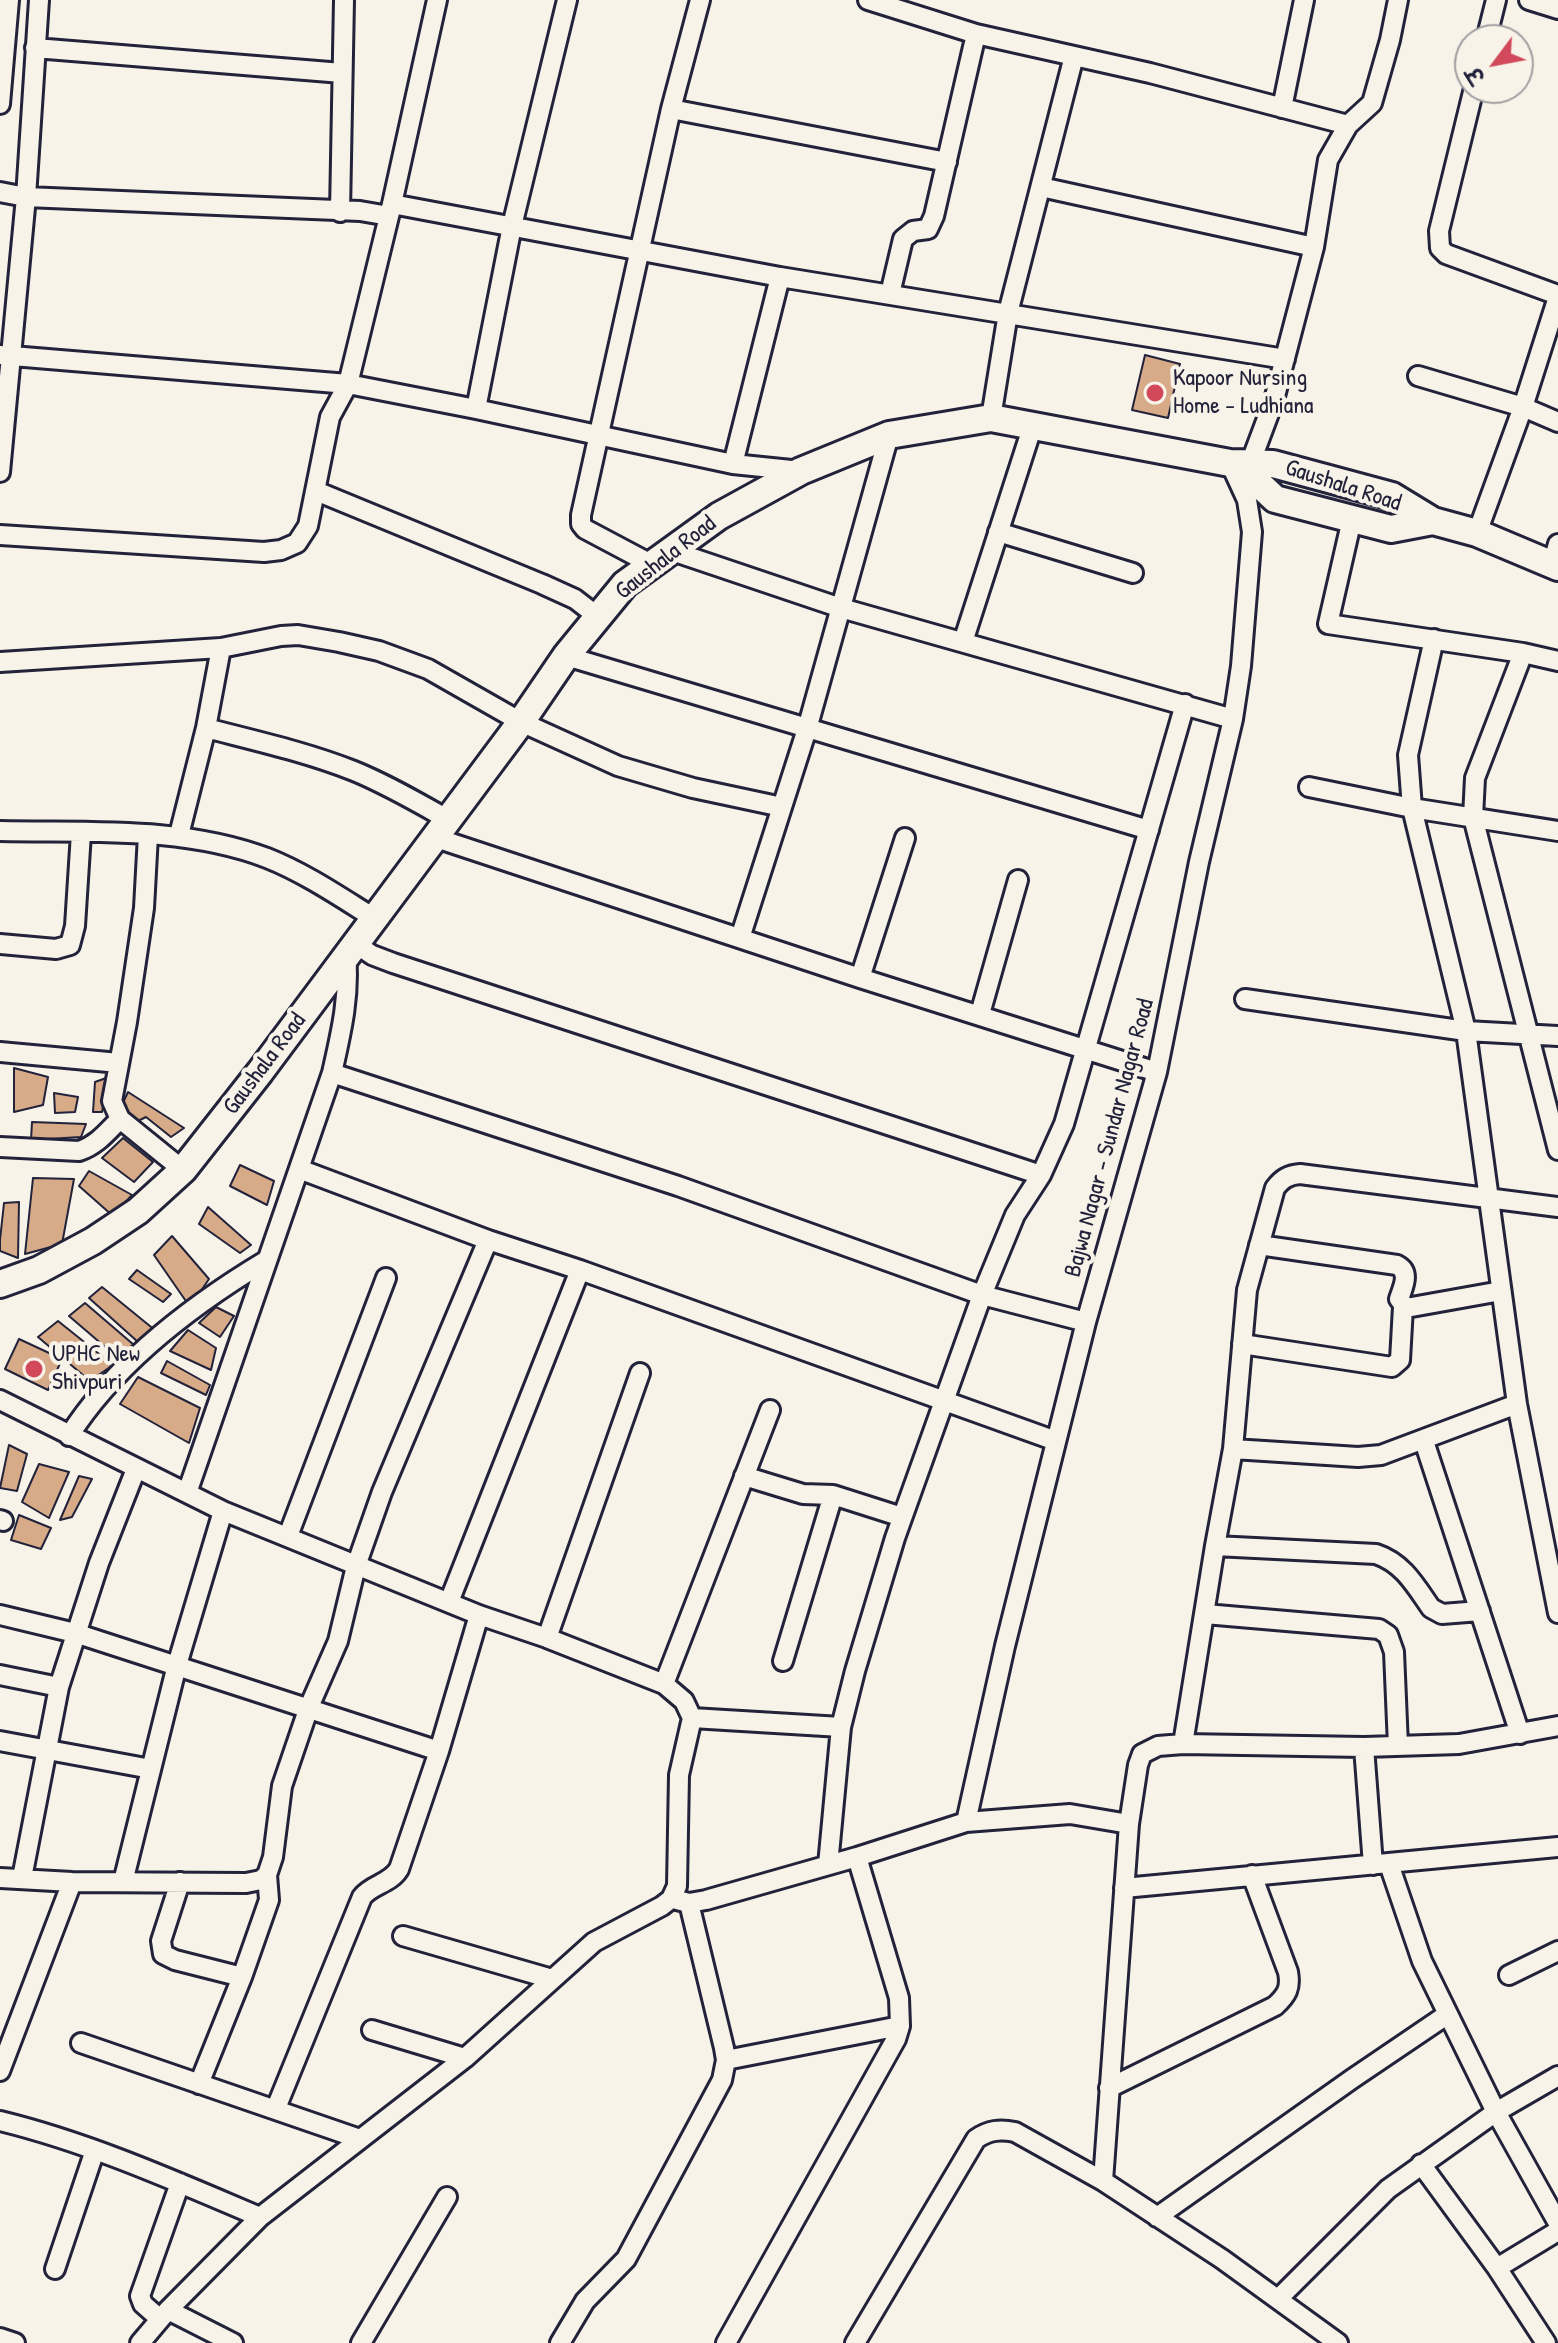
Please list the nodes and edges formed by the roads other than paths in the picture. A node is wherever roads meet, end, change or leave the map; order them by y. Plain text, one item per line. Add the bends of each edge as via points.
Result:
1 (9, 0) edge
2 (39, 0) edge
3 (344, 0) edge
4 (437, 0) edge
5 (567, 0) edge
6 (700, 0) edge
7 (868, 0) edge
8 (1304, 0) edge
9 (1398, 0) edge
10 (1496, 0) edge
11 (1529, 0) edge
12 (1558, 9) edge
13 (1490, 24) edge
14 (976, 34) junction
15 (35, 48) junction
16 (1074, 56) junction
17 (342, 73) junction
18 (0, 104) edge
19 (1470, 104) edge
20 (1282, 108) junction
21 (671, 109) junction
22 (1348, 125) junction
23 (947, 162) junction
24 (1041, 187) junction
25 (0, 192) edge
26 (26, 197) junction
27 (391, 210) junction
28 (340, 212) junction
29 (512, 226) junction
30 (1314, 247) junction
31 (640, 251) junction
32 (780, 277) junction
33 (890, 294) junction
34 (1558, 296) edge
35 (1008, 313) junction
36 (6, 355) edge
37 (1285, 359) junction
38 (1418, 376) dead end
39 (348, 384) junction
40 (1523, 407) junction
41 (476, 409) junction
42 (991, 418) junction
43 (1558, 422) edge
44 (1032, 428) junction
45 (597, 435) junction
46 (889, 435) junction
47 (733, 464) junction
48 (1248, 464) junction
49 (801, 471) junction
50 (0, 472) edge
51 (316, 491) junction
52 (1352, 519) junction
53 (1433, 521) junction
54 (998, 532) junction
55 (1477, 533) junction
56 (0, 535) edge
57 (660, 557) junction
58 (1556, 559) edge
59 (1133, 573) dead end
60 (841, 608) junction
61 (597, 616) junction
62 (1434, 639) junction
63 (963, 642) junction
64 (221, 648) junction
65 (1523, 653) junction
66 (566, 656) junction
67 (1558, 661) edge
68 (0, 662) edge
69 (1185, 704) junction
70 (1233, 719) junction
71 (521, 722) junction
72 (206, 728) junction
73 (807, 729) junction
74 (1309, 787) dead end
75 (782, 807) junction
76 (1412, 808) junction
77 (1473, 817) junction
78 (440, 828) junction
79 (1149, 830) junction
80 (0, 831) edge
81 (1558, 831) edge
82 (81, 833) junction
83 (148, 835) junction
84 (179, 835) junction
85 (905, 838) dead end
86 (1018, 880) dead end
87 (374, 918) junction
88 (740, 938) junction
89 (0, 944) edge
90 (351, 949) junction
91 (860, 978) junction
92 (1245, 999) dead end
93 (980, 1014) junction
94 (1466, 1031) junction
95 (1528, 1036) junction
96 (1558, 1036) edge
97 (1085, 1049) junction
98 (0, 1052) edge
99 (119, 1063) junction
100 (1157, 1072) junction
101 (332, 1073) junction
102 (120, 1119) junction
103 (0, 1147) edge
104 (1558, 1150) edge
105 (299, 1169) junction
106 (183, 1170) junction
107 (1041, 1175) junction
108 (1489, 1199) junction
109 (1558, 1207) edge
110 (488, 1240) junction
111 (1259, 1245) junction
112 (267, 1260) junction
113 (580, 1270) junction
114 (386, 1278) dead end
115 (0, 1284) edge
116 (1501, 1291) junction
117 (982, 1295) junction
118 (1403, 1307) junction
119 (1086, 1322) junction
120 (1242, 1344) junction
121 (640, 1373) dead end
122 (0, 1400) edge
123 (944, 1401) junction
124 (1517, 1404) junction
125 (770, 1410) dead end
126 (69, 1436) junction
127 (1056, 1441) junction
128 (1424, 1441) junction
129 (1233, 1449) junction
130 (136, 1469) junction
131 (744, 1476) junction
132 (187, 1493) junction
133 (833, 1495) junction
134 (223, 1511) junction
135 (902, 1517) junction
136 (288, 1536) junction
137 (1215, 1546) junction
138 (356, 1566) junction
139 (449, 1602) junction
140 (1480, 1611) junction
141 (1558, 1613) edge
142 (1205, 1614) junction
143 (0, 1615) edge
144 (479, 1615) junction
145 (75, 1633) junction
146 (547, 1638) junction
147 (783, 1661) dead end
148 (177, 1665) junction
149 (0, 1675) edge
150 (664, 1684) junction
151 (59, 1687) junction
152 (309, 1707) junction
153 (692, 1718) junction
154 (1558, 1726) edge
155 (841, 1727) junction
156 (1520, 1734) junction
157 (0, 1741) edge
158 (1183, 1744) junction
159 (1398, 1746) junction
160 (1364, 1747) junction
161 (49, 1750) junction
162 (439, 1751) junction
163 (151, 1769) junction
164 (966, 1822) junction
165 (1129, 1824) junction
166 (1558, 1847) edge
167 (857, 1857) junction
168 (1381, 1864) junction
169 (828, 1865) junction
170 (267, 1875) junction
171 (1252, 1875) junction
172 (0, 1878) edge
173 (22, 1878) junction
174 (72, 1882) junction
175 (123, 1882) junction
176 (180, 1882) junction
177 (1124, 1888) junction
178 (680, 1901) junction
179 (403, 1936) dead end
180 (1558, 1951) edge
181 (1509, 1975) dead end
182 (242, 1977) junction
183 (552, 1979) junction
184 (1448, 2014) junction
185 (900, 2026) junction
186 (372, 2030) dead end
187 (81, 2043) dead end
188 (465, 2058) junction
189 (726, 2060) junction
190 (0, 2071) edge
191 (1558, 2076) edge
192 (199, 2084) junction
193 (1109, 2088) junction
194 (276, 2108) junction
195 (1496, 2112) junction
196 (0, 2121) edge
197 (360, 2139) junction
198 (95, 2150) junction
199 (1421, 2164) junction
200 (1103, 2181) junction
201 (180, 2183) junction
202 (447, 2197) dead end
203 (260, 2217) junction
204 (1157, 2217) junction
205 (1558, 2223) edge
206 (1558, 2231) edge
207 (1497, 2268) junction
208 (55, 2269) dead end
209 (1278, 2299) junction
210 (164, 2315) junction
211 (0, 2338) edge
212 (15, 2343) edge
213 (140, 2343) edge
214 (233, 2343) edge
215 (361, 2343) edge
216 (560, 2343) edge
217 (726, 2343) edge
218 (855, 2343) edge
219 (1338, 2343) edge
220 (1546, 2343) edge

1 - 18 street
2 - 15 street
3 - 17 street
4 - 27 street
5 - 29 street
6 - 21 street
7 - 14 street
8 - 20 street
9 - 22 street via 1372,103
10 - 13 street
11 - 12 street
14 - 16 street
14 - 23 street
15 - 17 street
15 - 26 street
16 - 20 street
16 - 24 street
17 - 28 street
19 - 34 street via 1439,231 1440,248
20 - 22 street
21 - 23 street
21 - 31 street
22 - 30 street via 1328,160
23 - 33 street via 931,225 903,239
24 - 30 street
24 - 35 street
25 - 26 street
26 - 28 street
26 - 36 street
27 - 28 street
27 - 29 street
27 - 39 street
29 - 31 street
29 - 41 street
30 - 37 street
31 - 32 street
31 - 45 street
32 - 33 street
32 - 47 street
33 - 35 street
34 - 40 street
35 - 37 street
35 - 42 street
36 - 39 street
36 - 50 street
37 - 48 street via 1266,425
38 - 40 street
39 - 41 street
39 - 51 street via 330,417
40 - 43 street
40 - 55 street
41 - 45 street
42 - 44 street, Gaushala Road
42 - 46 street, Gaushala Road
44 - 48 street, Gaushala Road
44 - 54 street
45 - 47 street
45 - 57 street via 582,527
46 - 49 street, Gaushala Road
46 - 60 street
47 - 49 street
48 - 52 street via 1275,499
48 - 53 street, Gaushala Road via 1392,496
48 - 70 street, Bajwa Nagar - Sundar Nagar Road via 1252,532
49 - 57 street, Gaushala Road via 719,516
51 - 56 street via 308,526 297,543 281,550
51 - 61 street via 542,584
52 - 53 street via 1391,529
52 - 62 street via 1328,624
53 - 55 street, Gaushala Road
54 - 59 street
54 - 63 street
55 - 58 street, Gaushala Road
57 - 60 street
57 - 61 street, Gaushala Road via 625,584
60 - 63 street
60 - 73 street
61 - 66 street, Gaushala Road
62 - 65 street
62 - 76 street via 1408,755
63 - 69 street
64 - 68 street
64 - 71 street via 298,635 379,651 441,675
64 - 72 street
65 - 67 street
65 - 77 street via 1475,778
66 - 71 street, Gaushala Road
66 - 73 street
69 - 70 street
69 - 79 street
70 - 100 street, Bajwa Nagar - Sundar Nagar Road
71 - 75 street via 618,766
71 - 78 street, Gaushala Road
72 - 78 street via 340,766 391,788
72 - 84 street
73 - 75 street
73 - 79 street
74 - 76 street
75 - 88 street
76 - 77 street
76 - 94 street
77 - 81 street
77 - 95 street
78 - 87 street, Gaushala Road
78 - 88 street
79 - 97 street
80 - 82 street
82 - 83 street
82 - 89 street via 70,945 56,949
83 - 84 street
83 - 99 street via 144,908
84 - 87 street via 270,859
85 - 91 street
86 - 93 street
87 - 90 street, Gaushala Road
88 - 91 street
90 - 101 street
90 - 106 street, Gaushala Road
90 - 107 street
91 - 93 street
92 - 94 street
93 - 97 street
94 - 95 street
94 - 108 street
95 - 96 street
95 - 104 street
97 - 100 street
97 - 107 street via 1067,1116
98 - 99 street
99 - 102 street via 112,1101
100 - 119 street, Bajwa Nagar - Sundar Nagar Road
101 - 105 street
101 - 117 street via 678,1186
102 - 103 street via 103,1138 79,1151
102 - 106 street
105 - 110 street
105 - 112 street
106 - 115 street, Gaushala Road via 138,1211 93,1241
107 - 117 street via 1015,1215
108 - 109 street
108 - 111 street via 1290,1175 1275,1188
108 - 116 street
110 - 113 street
110 - 138 street
111 - 118 street via 1402,1267
111 - 120 street via 1247,1290
112 - 126 street via 221,1289 114,1376
112 - 132 street
113 - 123 street
113 - 139 street
114 - 136 street
116 - 118 street
116 - 124 street
117 - 119 street
117 - 123 street
118 - 120 street via 1400,1360 1392,1367
119 - 127 street, Bajwa Nagar - Sundar Nagar Road
120 - 129 street
121 - 146 street
122 - 126 street
123 - 127 street
123 - 135 street
124 - 128 street
124 - 141 street
125 - 131 street
126 - 130 street
127 - 164 street, Bajwa Nagar - Sundar Nagar Road
128 - 129 street via 1358,1457
128 - 140 street
129 - 137 street
130 - 132 street
130 - 145 street
131 - 133 street via 803,1494
131 - 150 street
132 - 134 street
133 - 135 street
133 - 147 street
134 - 136 street
134 - 148 street
135 - 155 street
136 - 138 street
137 - 140 street via 1376,1554 1402,1568 1437,1612
137 - 142 street
138 - 139 street
138 - 152 street via 338,1641
139 - 144 street
140 - 156 street
142 - 158 street
142 - 159 street via 1379,1629 1388,1635 1394,1652
143 - 145 street
144 - 146 street
144 - 162 street
145 - 148 street
145 - 151 street
146 - 150 street
148 - 152 street
148 - 163 street
149 - 151 street
150 - 153 street via 684,1701
151 - 161 street
152 - 162 street
152 - 170 street via 282,1786
153 - 155 street
153 - 178 street via 679,1775
154 - 156 street
155 - 169 street
156 - 159 street
157 - 161 street
158 - 160 street
158 - 165 street via 1142,1754
159 - 160 street
160 - 168 street
161 - 163 street
161 - 173 street
162 - 194 street via 399,1869 362,1897
163 - 175 street
164 - 165 street via 1070,1814
164 - 167 street
165 - 177 street
166 - 168 street
167 - 169 street
167 - 185 street via 899,1998
168 - 171 street
168 - 184 street
169 - 178 street via 718,1897
170 - 176 street via 254,1882
170 - 182 street via 269,1900
171 - 177 street
171 - 193 street via 1288,1972 1285,1996 1275,2006
172 - 173 street
173 - 174 street
174 - 175 street
174 - 190 street
175 - 176 street
176 - 182 street via 161,1941 163,1954
177 - 193 street
178 - 183 street via 594,1942
178 - 189 street
179 - 183 street
180 - 181 street
182 - 192 street
183 - 188 street
184 - 195 street
184 - 204 street
185 - 189 street
185 - 217 street
186 - 188 street
187 - 192 street
188 - 197 street
189 - 216 street via 722,2080 626,2259 585,2301
191 - 195 street
192 - 194 street
193 - 200 street
194 - 197 street
195 - 199 street
195 - 205 street
196 - 198 street
197 - 203 street
198 - 201 street
198 - 208 street
199 - 207 street
199 - 209 street via 1388,2189
200 - 204 street
200 - 218 street via 1015,2132 986,2132 976,2139
201 - 203 street
201 - 210 street via 140,2296 143,2304
202 - 215 street
203 - 210 street
204 - 209 street
206 - 207 street
207 - 220 street
209 - 219 street
210 - 213 street
210 - 214 street
211 - 212 street

